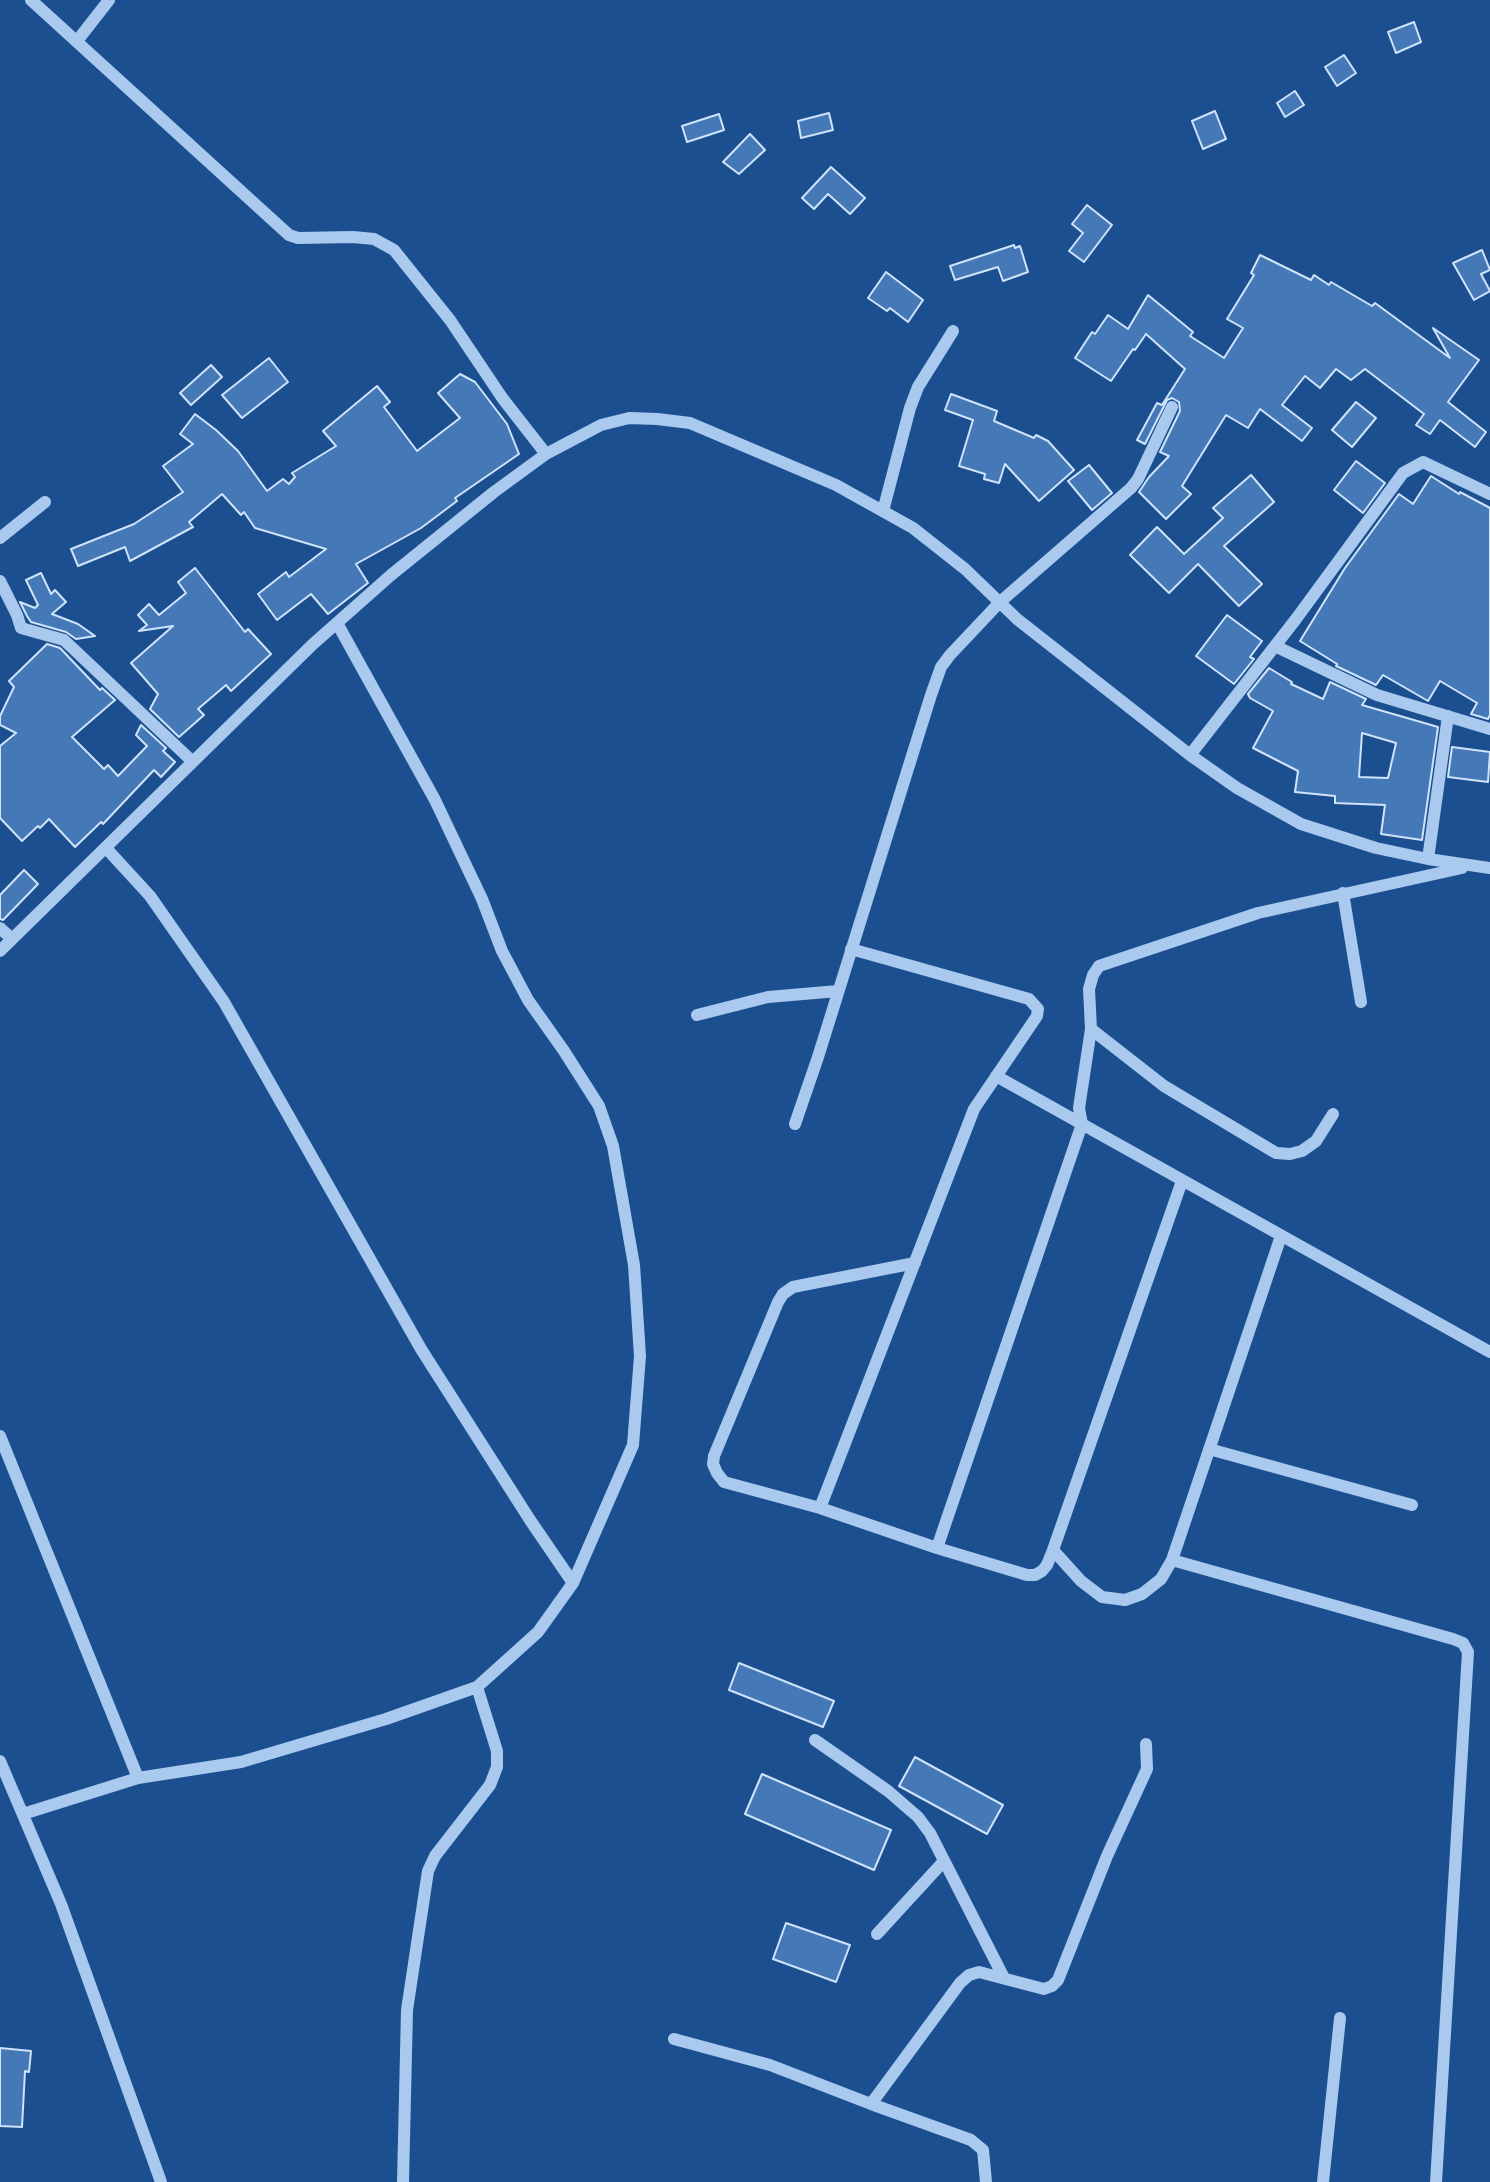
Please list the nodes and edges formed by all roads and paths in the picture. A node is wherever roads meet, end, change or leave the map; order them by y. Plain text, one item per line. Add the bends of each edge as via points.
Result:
1 (31, 0) edge
2 (109, 0) edge
3 (77, 41) junction
4 (953, 331) dead end
5 (1172, 407) dead end
6 (546, 454) junction
7 (1490, 494) edge
8 (45, 502) dead end
9 (883, 511) junction
10 (0, 538) edge
11 (0, 581) edge
12 (1000, 602) junction
13 (337, 623) junction
14 (1275, 646) junction
15 (1447, 716) junction
16 (1490, 729) edge
17 (1190, 755) junction
18 (193, 762) junction
19 (106, 848) junction
20 (1428, 859) junction
21 (1472, 866) junction
22 (1490, 868) edge
23 (1343, 893) junction
24 (0, 928) edge
25 (12, 939) junction
26 (851, 949) junction
27 (0, 951) edge
28 (838, 991) junction
29 (1361, 1002) dead end
30 (697, 1015) dead end
31 (1091, 1029) junction
32 (996, 1076) junction
33 (1333, 1114) dead end
34 (795, 1124) dead end
35 (1082, 1124) junction
36 (1182, 1181) junction
37 (1282, 1236) junction
38 (915, 1263) junction
39 (1490, 1352) edge
40 (0, 1436) edge
41 (1209, 1450) junction
42 (1412, 1506) dead end
43 (820, 1508) junction
44 (937, 1548) junction
45 (1054, 1550) junction
46 (1172, 1559) junction
47 (573, 1583) junction
48 (477, 1687) junction
49 (815, 1740) dead end
50 (1146, 1744) dead end
51 (0, 1761) edge
52 (138, 1778) junction
53 (23, 1814) junction
54 (944, 1861) junction
55 (877, 1934) dead end
56 (1004, 1978) junction
57 (1340, 2018) dead end
58 (674, 2039) dead end
59 (870, 2104) junction
60 (161, 2182) edge
61 (403, 2182) edge
62 (986, 2182) edge
63 (1323, 2182) edge
64 (1436, 2182) edge

1 - 3 street
2 - 3 street
3 - 6 street via 289,235 374,239 394,250
4 - 9 street via 918,387
5 - 12 street via 1131,488
6 - 9 street via 601,425 629,418 690,423 836,485
6 - 13 street via 401,566
7 - 14 street via 1423,461 1412,467 1395,482
8 - 10 street
9 - 12 street via 913,528
11 - 18 street via 21,628 64,640
12 - 17 street
12 - 26 street via 950,655 935,681
13 - 18 street
13 - 47 street via 435,800 502,951 528,1000 598,1107 613,1146 634,1265 639,1343 633,1445
14 - 15 street via 1377,695
14 - 17 street
15 - 16 street
15 - 20 street
17 - 20 street via 1301,824
18 - 19 street
19 - 25 street
19 - 47 street via 150,896 224,1002 421,1349
20 - 21 street
21 - 22 street
21 - 23 street
23 - 29 street
23 - 31 street via 1258,913 1100,966 1089,989
24 - 25 street
25 - 27 street
26 - 28 street
26 - 32 street via 1035,1004 1037,1016
28 - 30 street via 768,997
28 - 34 street
31 - 33 street via 1164,1086 1276,1153 1302,1151 1316,1141
31 - 35 street via 1079,1108
32 - 35 street
32 - 38 street via 974,1109
35 - 36 street
35 - 44 street
36 - 37 street
36 - 45 street
37 - 39 street
37 - 41 street
38 - 43 street
38 - 43 street via 793,1287 783,1294 714,1456 713,1464 724,1482
40 - 52 street
41 - 42 street
41 - 46 street
43 - 44 street
44 - 45 street via 1035,1575 1047,1565
45 - 46 street via 1102,1597 1125,1600 1161,1579
46 - 64 street via 1453,1639 1463,1643 1468,1652
47 - 48 street via 538,1632
48 - 52 street via 241,1762
48 - 61 street via 497,1751 497,1767 490,1785 428,1871 407,2010
49 - 54 street via 904,1804 930,1833
50 - 56 street via 1147,1769 1058,1980 1044,1989
51 - 53 street
52 - 53 street
53 - 60 street via 61,1903
54 - 55 street
54 - 56 street
56 - 59 street via 979,1972 960,1983
57 - 63 street
58 - 59 street via 770,2065
59 - 62 street via 977,2143 983,2150

